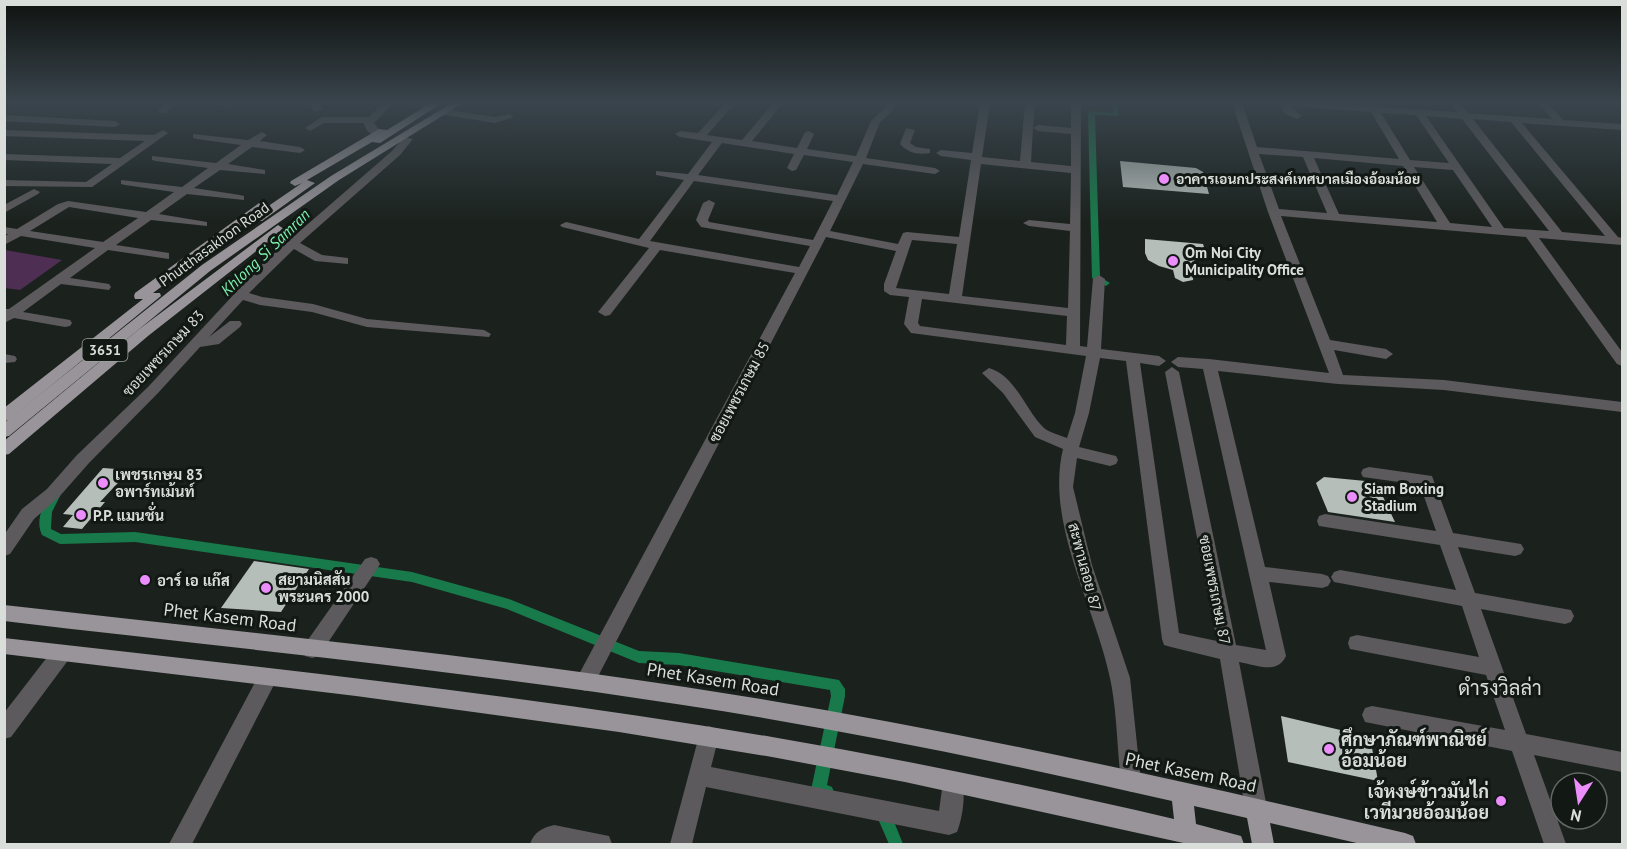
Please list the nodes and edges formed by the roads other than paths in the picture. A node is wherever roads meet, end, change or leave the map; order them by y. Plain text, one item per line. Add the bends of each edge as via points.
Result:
1 (149, 143) edge
2 (241, 143) edge
3 (361, 143) edge
4 (375, 143) edge
5 (395, 143) edge
6 (396, 143) edge
7 (400, 143) edge
8 (717, 143) edge
9 (735, 143) edge
10 (805, 143) edge
11 (867, 143) edge
12 (905, 143) edge
13 (979, 143) edge
14 (1027, 143) edge
15 (1076, 143) edge
16 (1250, 143) edge
17 (1394, 143) edge
18 (1440, 143) edge
19 (1486, 143) edge
20 (1534, 143) edge
21 (250, 144) junction
22 (744, 144) joint
23 (300, 150) dead end
24 (913, 150) junction
25 (1253, 150) junction
26 (926, 151) dead end
27 (800, 152) junction
28 (941, 153) dead end
29 (1307, 154) junction
30 (4, 157) edge
31 (156, 158) dead end
32 (976, 159) junction
33 (860, 160) junction
34 (122, 161) junction
35 (1407, 163) junction
36 (1025, 165) junction
37 (218, 166) junction
38 (906, 167) junction
39 (1457, 167) junction
40 (792, 168) dead end
41 (1076, 170) junction
42 (935, 171) dead end
43 (261, 172) dead end
44 (660, 173) dead end
45 (692, 176) junction
46 (125, 182) dead end
47 (4, 183) edge
48 (185, 190) junction
49 (34, 192) dead end
50 (240, 198) dead end
51 (841, 199) junction
52 (709, 203) dead end
53 (4, 210) edge
54 (1274, 212) junction
55 (148, 216) junction
56 (1334, 216) junction
57 (1029, 223) dead end
58 (203, 224) dead end
59 (566, 225) dead end
60 (1445, 225) junction
61 (1076, 228) junction
62 (4, 230) edge
63 (1500, 230) junction
64 (21, 232) junction
65 (1530, 234) junction
66 (1559, 236) junction
67 (820, 238) junction
68 (963, 241) junction
69 (1619, 241) edge
70 (4, 242) edge
71 (642, 243) junction
72 (291, 244) junction
73 (106, 246) junction
74 (657, 246) junction
75 (901, 248) junction
76 (165, 256) dead end
77 (344, 261) dead end
78 (200, 267) junction
79 (803, 271) junction
80 (1099, 279) dead end
81 (59, 280) junction
82 (105, 287) dead end
83 (240, 294) junction
84 (916, 296) junction
85 (955, 299) junction
86 (605, 312) dead end
87 (1075, 313) junction
88 (7, 315) edge
89 (65, 323) dead end
90 (235, 324) dead end
91 (484, 334) dead end
92 (195, 343) junction
93 (1324, 344) junction
94 (1073, 350) junction
95 (1094, 352) junction
96 (1386, 354) dead end
97 (1132, 356) junction
98 (1623, 361) edge
99 (1209, 364) junction
100 (1169, 365) junction
101 (989, 374) dead end
102 (1338, 378) junction
103 (4, 405) edge
104 (1623, 407) edge
105 (4, 416) edge
106 (4, 432) edge
107 (1071, 448) junction
108 (4, 450) edge
109 (1110, 460) dead end
110 (1369, 473) dead end
111 (1325, 521) dead end
112 (1446, 539) junction
113 (4, 549) edge
114 (1515, 549) dead end
115 (370, 564) dead end
116 (1256, 573) junction
117 (1341, 577) dead end
118 (1322, 581) dead end
119 (1468, 598) junction
120 (4, 613) edge
121 (1565, 616) dead end
122 (1357, 643) dead end
123 (4, 646) edge
124 (312, 650) junction
125 (1228, 651) junction
126 (62, 653) junction
127 (1492, 668) junction
128 (268, 677) junction
129 (585, 682) junction
130 (1372, 715) dead end
131 (4, 730) edge
132 (709, 736) junction
133 (1519, 743) junction
134 (1623, 762) edge
135 (700, 775) junction
136 (953, 782) junction
137 (1131, 782) junction
138 (1182, 792) junction
139 (1256, 808) junction
140 (1186, 833) junction
141 (180, 844) edge
142 (541, 844) edge
143 (601, 844) edge
144 (681, 844) edge
145 (1233, 844) edge
146 (1263, 844) edge
147 (1405, 844) edge
148 (1555, 844) edge

1 - 34 street
2 - 21 street
3 - 103 main road via 240,222
4 - 78 main road, Phutthasakhon Road / 3651 via 282,202
5 - 78 main road, Phutthasakhon Road / 3651
6 - 108 main road via 143,333
7 - 72 street, ซอยเพชรเกษม 83 via 396,153
8 - 45 street
9 - 22 street
10 - 27 street
11 - 33 street, ซอยเพชรเกษม 85
12 - 24 street
13 - 32 street
14 - 36 street
15 - 41 street
16 - 25 street
17 - 35 street
18 - 39 street
19 - 66 street
20 - 69 street
21 - 23 street
21 - 37 street
22 - 27 street
24 - 26 street
24 - 38 street
25 - 29 street
25 - 54 street
27 - 33 street
27 - 40 street
28 - 32 street
29 - 35 street
29 - 56 street
30 - 34 street
31 - 37 street
32 - 36 street
32 - 68 street
33 - 38 street
33 - 51 street, ซอยเพชรเกษม 85
34 - 47 street via 88,185
35 - 39 street
35 - 60 street
36 - 41 street
37 - 43 street
37 - 48 street
38 - 42 street
39 - 63 street
41 - 61 street
44 - 45 street
45 - 51 street
45 - 71 street
46 - 48 street
48 - 50 street
48 - 55 street
49 - 53 street
51 - 67 street, ซอยเพชรเกษม 85
52 - 67 street via 702,219 705,225
54 - 56 street
54 - 93 street
55 - 58 street
55 - 64 street via 65,204
55 - 73 street
56 - 60 street
57 - 61 street
59 - 71 street
60 - 63 street
61 - 87 street
62 - 64 street
63 - 65 street
64 - 70 street
64 - 73 street
65 - 66 street
65 - 98 street
66 - 69 street
67 - 75 street
67 - 79 street, ซอยเพชรเกษม 85
68 - 75 street via 909,236
68 - 85 street
71 - 74 street
72 - 77 street via 319,258
72 - 83 street, ซอยเพชรเกษม 83
73 - 76 street
73 - 81 street
74 - 79 street
74 - 86 street
75 - 84 street via 890,291
78 - 105 main road, Phutthasakhon Road / 3651
78 - 106 main road, Phutthasakhon Road / 3651
79 - 129 street, ซอยเพชรเกษม 85
80 - 95 street, สะพานลอย 87
81 - 82 street
81 - 88 street
83 - 91 street via 367,323
83 - 92 street, ซอยเพชรเกษม 83
84 - 85 street
84 - 94 street via 911,324 916,330
85 - 87 street
87 - 94 street
88 - 89 street
90 - 92 street via 214,341
92 - 113 street, ซอยเพชรเกษม 83 via 53,493 28,514
93 - 96 street
93 - 102 street
94 - 95 street
95 - 97 street
95 - 107 street, สะพานลอย 87
97 - 100 street
97 - 125 street via 1171,639
99 - 100 street
99 - 102 street
99 - 116 street
100 - 125 street, ซอยเพชรเกษม 87
101 - 107 street via 1008,390 1040,433
102 - 104 street via 1444,385
107 - 109 street
107 - 137 street, สะพานลอย 87 via 1065,487 1068,504 1086,576 1120,678
110 - 112 street via 1426,480
111 - 112 street
112 - 114 street
112 - 119 street
115 - 124 street
116 - 118 street
116 - 125 street via 1277,656 1274,660
117 - 119 street
119 - 121 street
119 - 127 street
120 - 124 main road, Phet Kasem Road
122 - 127 street
123 - 126 main road
124 - 129 main road, Phet Kasem Road
125 - 139 street, ซอยเพชรเกษม 87
126 - 128 main road
126 - 131 street
127 - 133 street
128 - 132 main road
128 - 141 street
129 - 137 main road, Phet Kasem Road via 830,722
130 - 133 street
132 - 135 street
132 - 136 main road
133 - 134 street
133 - 148 street
135 - 136 street via 949,824
135 - 144 street
136 - 140 main road
137 - 138 main road, Phet Kasem Road
138 - 139 main road, Phet Kasem Road
138 - 140 main road
139 - 146 main road
139 - 147 main road, Phet Kasem Road
140 - 145 main road
142 - 143 street via 554,836

